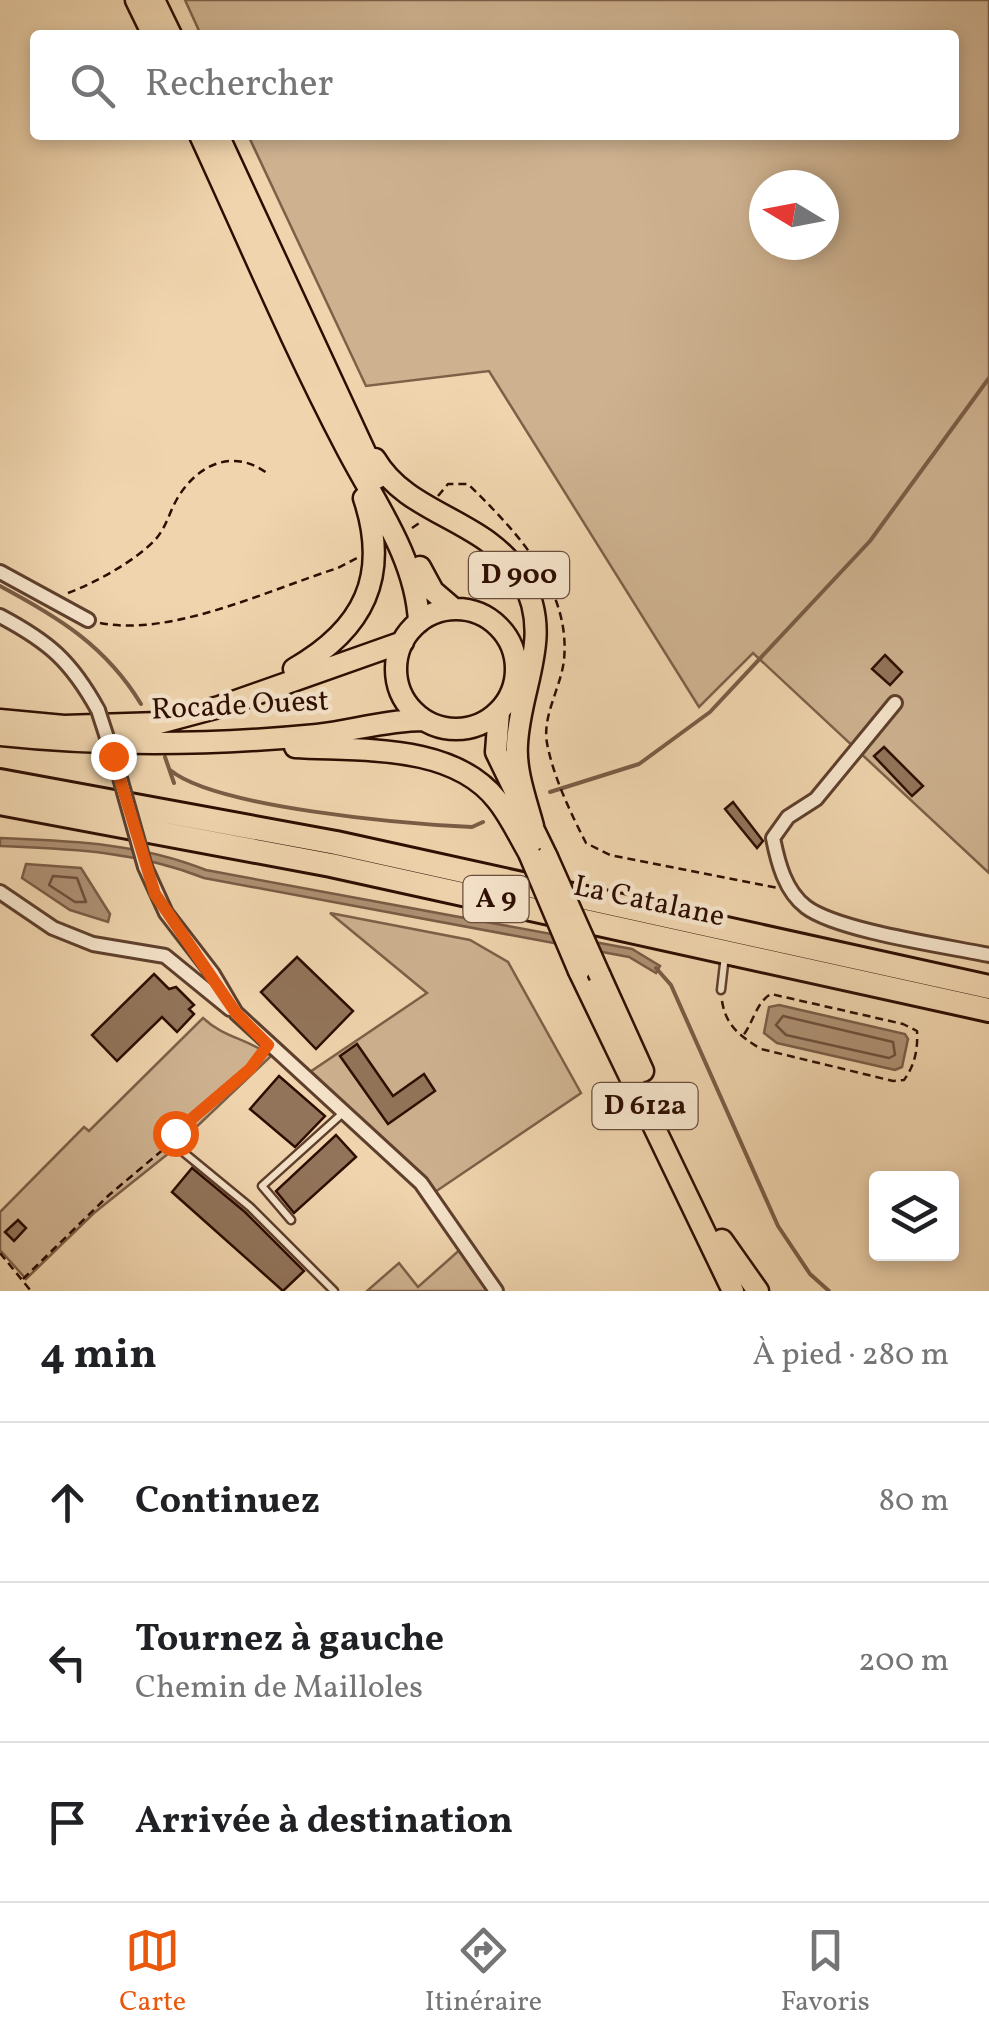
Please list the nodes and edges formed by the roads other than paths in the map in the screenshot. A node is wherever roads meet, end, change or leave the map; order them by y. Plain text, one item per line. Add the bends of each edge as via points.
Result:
1 (136, 0) edge
2 (154, 0) edge
3 (151, 30) edge
4 (169, 30) edge
5 (202, 140) edge
6 (220, 140) edge
7 (339, 397) junction
8 (345, 446) junction
9 (0, 572) edge
10 (454, 609) junction
11 (0, 616) edge
12 (88, 620) road end
13 (420, 622) junction
14 (402, 642) junction
15 (250, 696) junction
16 (895, 703) dead end
17 (499, 712) junction
18 (0, 720) edge
19 (424, 720) junction
20 (454, 730) junction
21 (0, 735) edge
22 (187, 740) junction
23 (0, 781) edge
24 (0, 803) edge
25 (533, 826) junction
26 (538, 855) junction
27 (0, 892) edge
28 (726, 949) junction
29 (989, 955) edge
30 (989, 987) edge
31 (721, 990) road end
32 (989, 1010) edge
33 (236, 1013) junction
34 (268, 1045) junction
35 (345, 1111) junction
36 (290, 1220) dead end
37 (717, 1240) junction
38 (334, 1291) edge
39 (496, 1291) edge
40 (724, 1291) edge
41 (733, 1291) edge
42 (744, 1291) edge
43 (758, 1291) edge

1 - 3 highway
2 - 4 highway
5 - 8 highway
6 - 7 highway, D 900
7 - 10 highway, D 900 via 421,570
7 - 25 highway, D 900 via 404,493 489,542 523,580 537,649 516,749
8 - 13 highway via 403,554 418,591
8 - 15 highway via 373,530 370,591 339,638
9 - 12 street
10 - 13 highway, Rocade Ouest
10 - 17 highway via 492,620 509,640 516,678
11 - 33 street, bridge via 44,639 77,672 98,710 145,867 166,913
13 - 14 highway, Rocade Ouest
14 - 15 highway, Rocade Ouest
14 - 19 highway via 398,685
15 - 18 highway, Rocade Ouest via 159,723
16 - 29 street via 816,799 788,817 773,838 778,864 806,907 832,920
17 - 20 highway via 478,726
17 - 25 highway via 496,752
19 - 20 highway, Rocade Ouest
19 - 22 highway, Rocade Ouest via 316,735
20 - 26 highway via 473,739 493,763
21 - 22 highway, Rocade Ouest
22 - 26 highway via 440,762 490,792
23 - 30 highway, La Catalane / A 9 via 336,843
24 - 28 highway, La Catalane / A 9
25 - 26 highway
26 - 37 highway, D 612a, bridge via 600,976
26 - 37 highway, D 612a, bridge via 579,970
27 - 33 street via 53,928 94,944 165,956
28 - 31 lane
28 - 32 highway, La Catalane / A 9
33 - 34 street
34 - 35 street
34 - 38 lane via 171,1142 250,1206
35 - 36 lane via 262,1186
35 - 39 street via 421,1183
37 - 40 highway
37 - 41 highway, D 612a
37 - 42 highway, D 612a
37 - 43 highway

